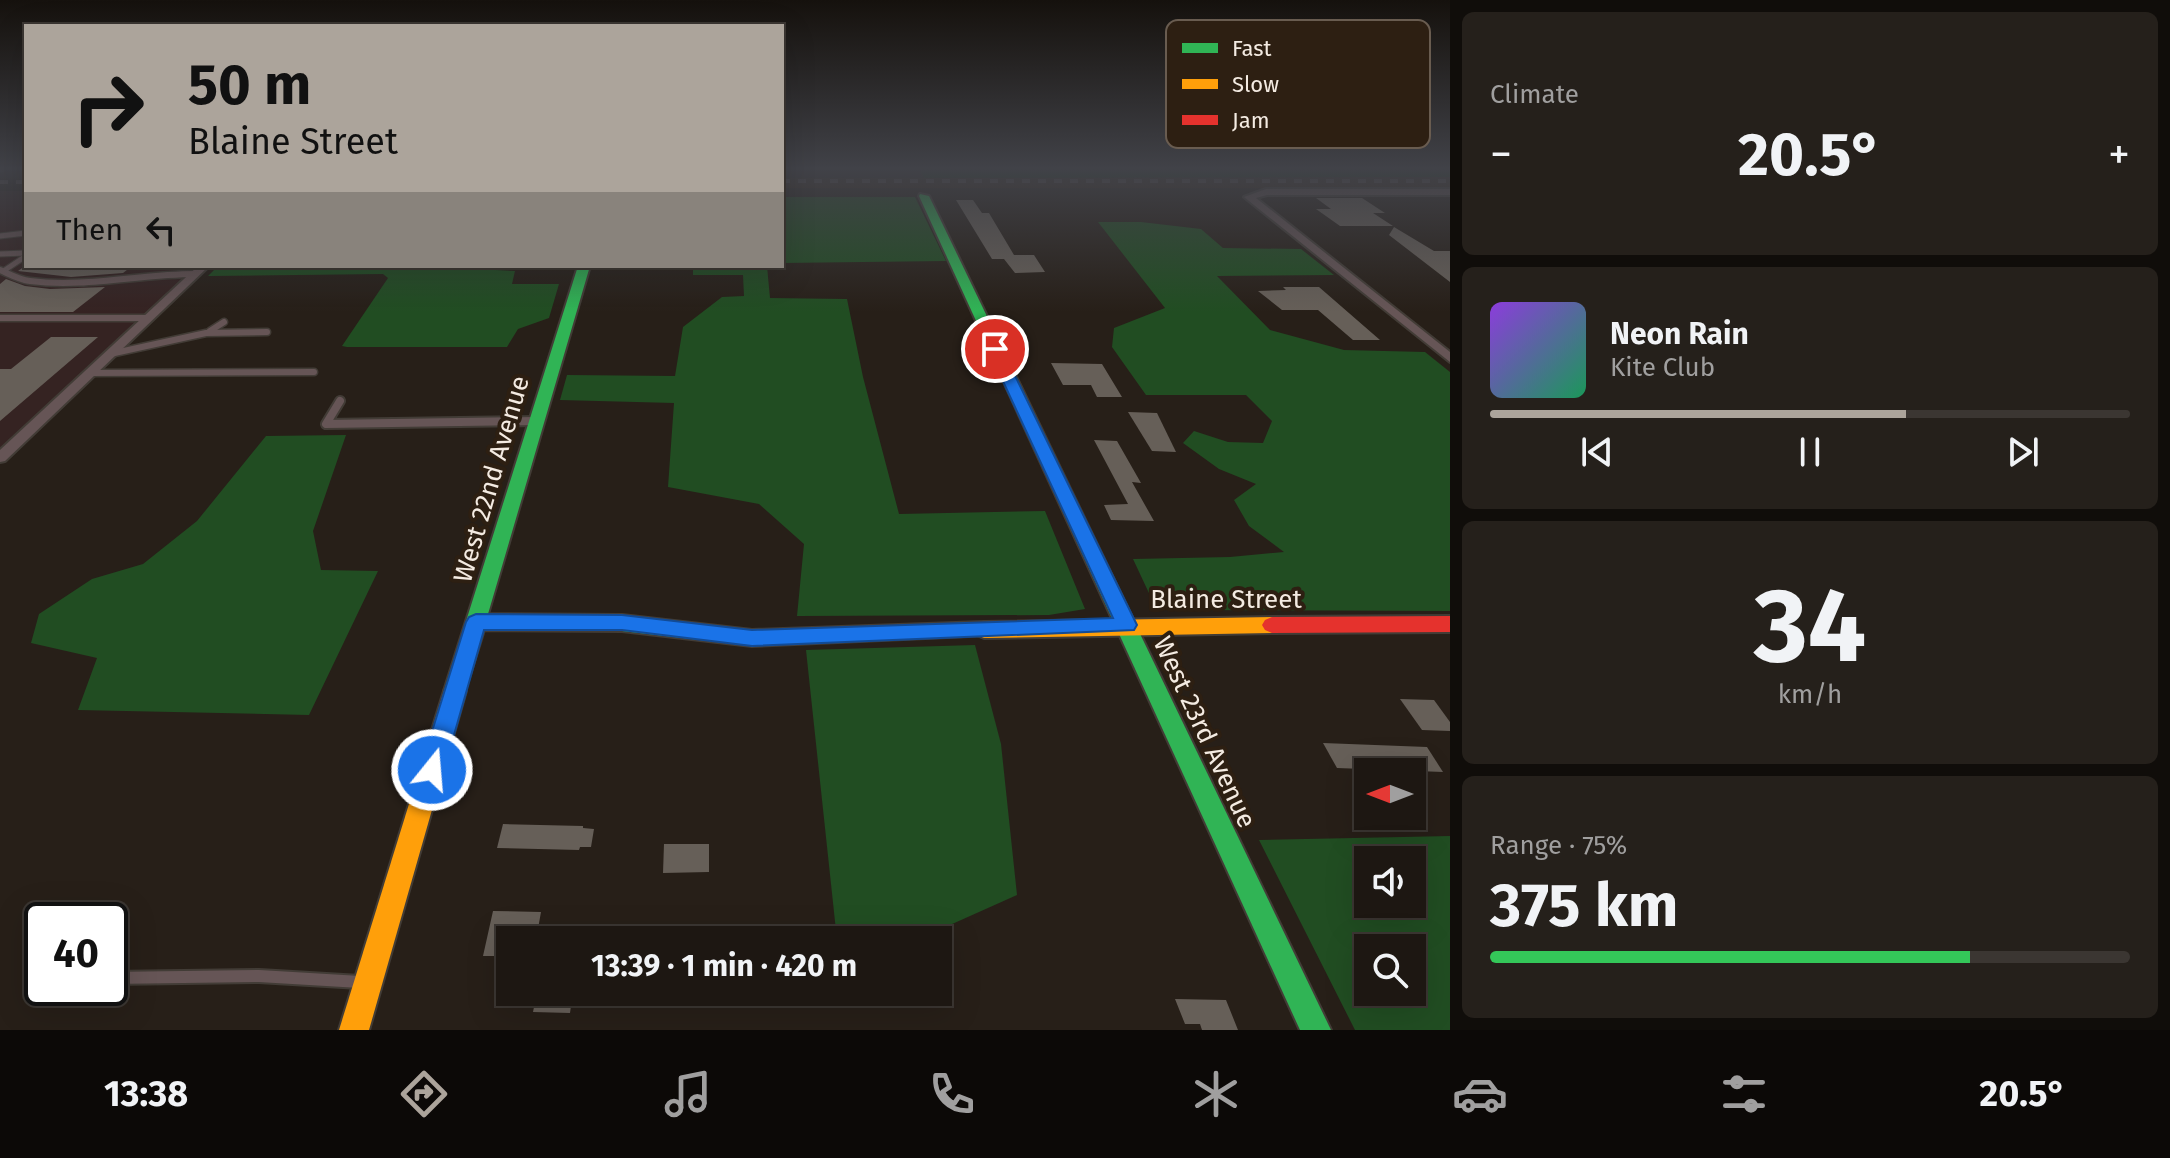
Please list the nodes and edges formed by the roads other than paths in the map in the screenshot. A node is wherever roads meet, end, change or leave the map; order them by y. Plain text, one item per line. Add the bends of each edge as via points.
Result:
1 (933, 216) edge
2 (1273, 216) edge
3 (24, 233) edge
4 (0, 236) edge
5 (0, 254) edge
6 (24, 254) edge
7 (24, 255) edge
8 (583, 268) edge
9 (2, 270) edge
10 (199, 270) edge
11 (0, 318) edge
12 (147, 318) junction
13 (224, 322) dead end
14 (267, 332) dead end
15 (206, 333) junction
16 (109, 354) junction
17 (1450, 358) edge
18 (314, 372) dead end
19 (88, 373) junction
20 (340, 401) dead end
21 (535, 421) junction
22 (0, 458) edge
23 (476, 622) junction
24 (1450, 624) edge
25 (1126, 625) junction
26 (128, 978) edge
27 (369, 983) junction
28 (354, 1030) edge
29 (1316, 1030) edge

1 - 25 street, West 23rd Avenue
2 - 17 street
3 - 4 lane
5 - 6 lane
7 - 9 lane
8 - 21 street, West 22nd Avenue
9 - 10 lane via 28,281 121,281
10 - 12 street
11 - 12 lane
12 - 16 street
13 - 15 lane
14 - 15 lane
15 - 16 lane
16 - 19 street
18 - 19 lane
19 - 22 street
20 - 21 lane via 326,424
21 - 23 street, West 22nd Avenue
23 - 25 street, Blaine Street via 622,623 752,638
23 - 27 street, West 22nd Avenue
24 - 25 street, Blaine Street
25 - 29 street, West 23rd Avenue
26 - 27 lane via 259,976
27 - 28 street, West 22nd Avenue

